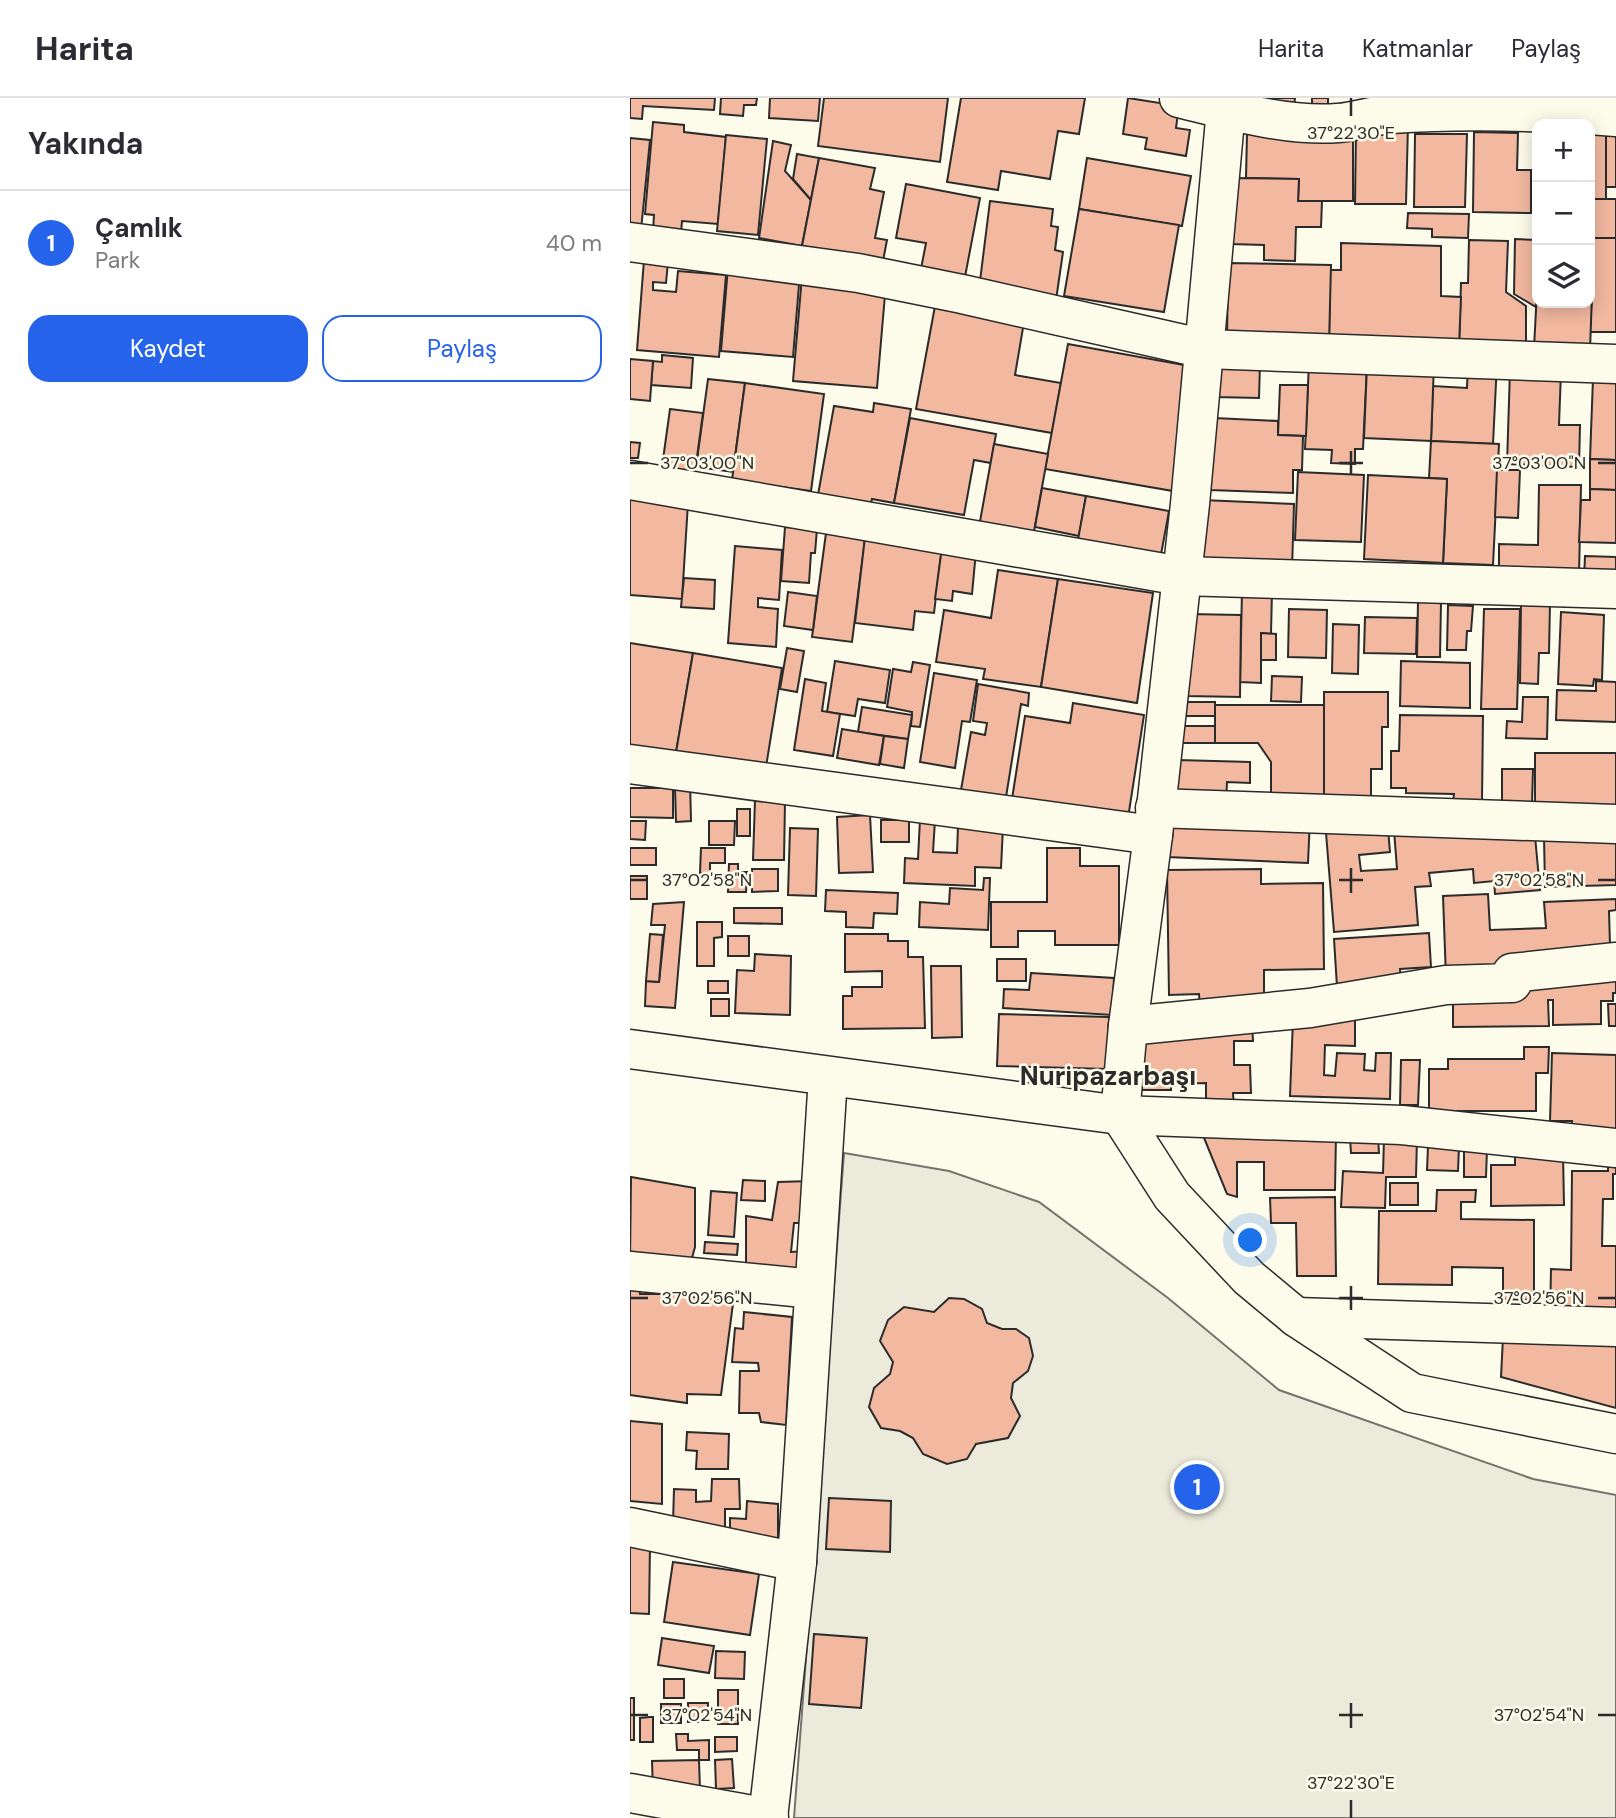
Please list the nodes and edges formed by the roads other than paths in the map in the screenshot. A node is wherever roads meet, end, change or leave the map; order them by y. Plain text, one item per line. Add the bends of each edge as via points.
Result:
1 (1179, 98) edge
2 (1226, 104) edge
3 (1616, 117) edge
4 (630, 242) edge
5 (1205, 349) junction
6 (1616, 364) edge
7 (630, 480) edge
8 (1181, 576) junction
9 (1616, 589) edge
10 (630, 764) edge
11 (1154, 822) junction
12 (1616, 824) edge
13 (1616, 962) edge
14 (1128, 1026) junction
15 (630, 1049) edge
16 (828, 1077) junction
17 (1120, 1115) junction
18 (1616, 1147) edge
19 (630, 1271) edge
20 (814, 1289) junction
21 (1296, 1317) junction
22 (1616, 1327) edge
23 (1616, 1434) edge
24 (630, 1527) edge
25 (797, 1562) junction
26 (630, 1793) edge
27 (768, 1818) edge

1 - 2 street
2 - 3 street via 1292,121 1337,123 1401,114 1544,111
2 - 5 street
4 - 5 street via 858,273
5 - 6 street
5 - 8 street
7 - 8 street
8 - 9 street
8 - 11 street
10 - 11 street
11 - 12 street
11 - 14 street
13 - 14 street via 1512,973 1512,983 1446,985 1310,1008
14 - 17 street
15 - 16 street
16 - 17 street
16 - 20 street
17 - 18 street via 1402,1125
17 - 21 street via 1172,1196 1249,1278
19 - 20 street
20 - 25 street
21 - 22 street
21 - 23 street via 1412,1393
24 - 25 street
25 - 27 street
26 - 27 street

